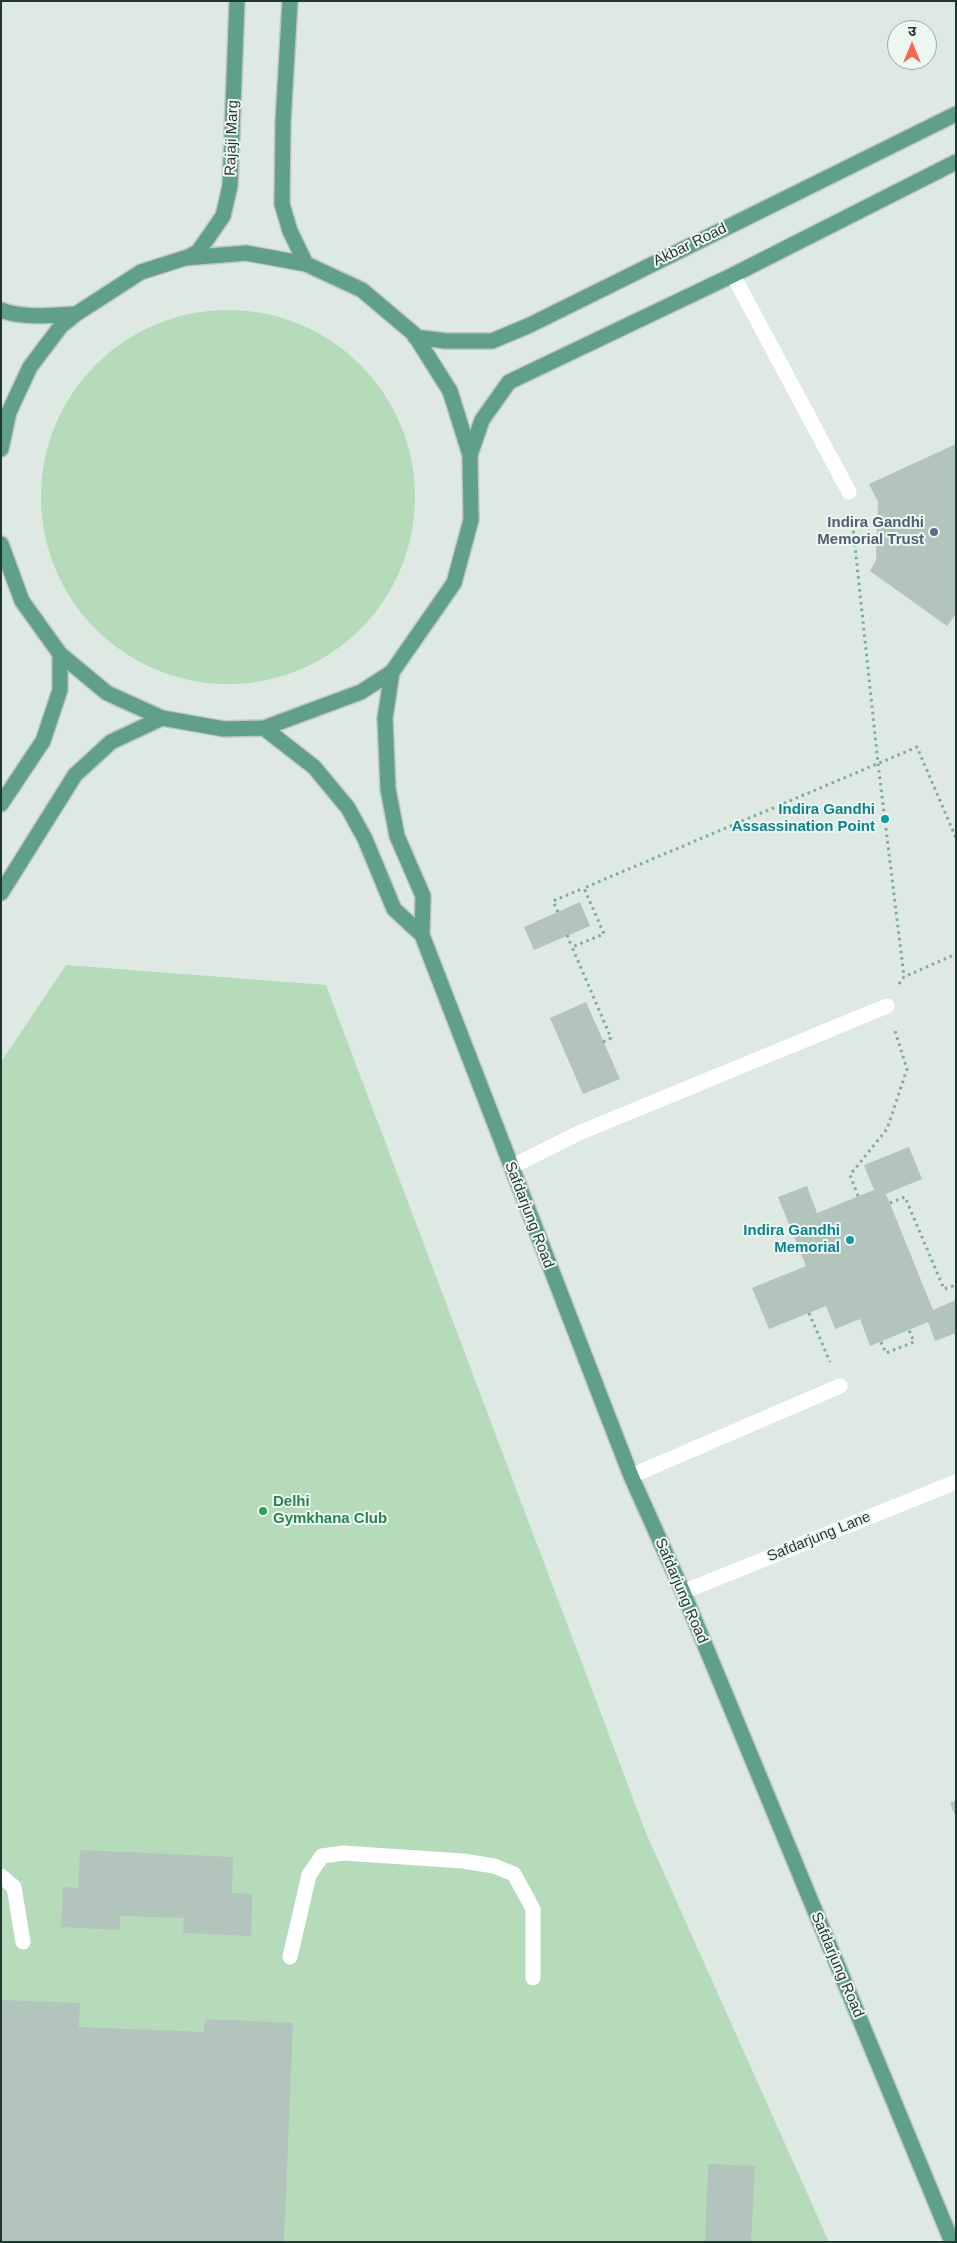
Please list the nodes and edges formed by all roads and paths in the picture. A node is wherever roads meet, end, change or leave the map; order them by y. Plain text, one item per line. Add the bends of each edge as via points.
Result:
1 (237, 1) edge
2 (290, 1) edge
3 (956, 114) edge
4 (956, 162) edge
5 (185, 258) junction
6 (306, 264) junction
7 (733, 275) junction
8 (1, 310) edge
9 (76, 314) junction
10 (415, 338) junction
11 (5, 407) edge
12 (1, 449) edge
13 (470, 455) junction
14 (849, 492) joint
15 (1, 544) edge
16 (60, 654) junction
17 (392, 672) junction
18 (162, 718) junction
19 (264, 728) junction
20 (878, 763) junction
21 (1, 804) edge
22 (956, 838) edge
23 (584, 888) junction
24 (1, 894) edge
25 (558, 912) dead end
26 (422, 935) junction
27 (567, 936) dead end
28 (572, 947) junction
29 (956, 954) edge
30 (904, 977) junction
31 (887, 1006) junction
32 (603, 1042) dead end
33 (510, 1167) junction
34 (858, 1196) dead end
35 (890, 1203) dead end
36 (956, 1284) edge
37 (809, 1313) dead end
38 (909, 1330) dead end
39 (881, 1342) dead end
40 (840, 1386) joint
41 (631, 1476) junction
42 (956, 1482) edge
43 (683, 1592) junction
44 (1, 1876) edge
45 (23, 1942) dead end
46 (290, 1957) dead end
47 (533, 1978) dead end
48 (952, 2242) edge

1 - 5 main road, Rajaji Marg via 230,186 223,216 198,252
2 - 6 main road via 282,204 290,231
3 - 10 main road, Akbar Road via 530,325 492,340
4 - 7 main road
5 - 6 main road via 246,254
5 - 9 main road via 141,272
6 - 10 main road via 362,290
7 - 13 main road via 509,382 482,420
7 - 14 street
8 - 9 main road via 10,314 42,316
9 - 11 main road via 61,326
10 - 13 main road via 450,391
11 - 12 main road
13 - 17 main road via 471,520 454,583
14 - 20 path
15 - 16 main road via 22,601
16 - 18 main road via 107,693
16 - 21 main road via 60,690 43,741
17 - 19 main road via 361,692
17 - 26 main road, Safdarjung Road via 386,718 388,790 397,836 423,896
18 - 19 main road via 224,729
18 - 24 main road via 110,742 75,775
19 - 26 main road, Safdarjung Road via 314,767 348,808 365,839 394,909
20 - 22 path via 916,746
20 - 23 path
20 - 30 path
23 - 25 path via 553,900
23 - 28 path via 604,934
26 - 33 main road, Safdarjung Road
27 - 28 path
28 - 32 path via 611,1038
29 - 30 path
30 - 31 path
31 - 33 street via 579,1133
31 - 34 path via 907,1069 887,1129 850,1175
33 - 41 main road, Safdarjung Road
35 - 36 path via 905,1197 944,1289
37 - 40 path
38 - 39 path via 914,1342 886,1353
40 - 41 street
41 - 43 main road, Safdarjung Road
42 - 43 street, Safdarjung Lane
43 - 48 main road, Safdarjung Road
44 - 45 street via 14,1887
46 - 47 street via 309,1875 322,1856 343,1853 463,1861 494,1866 514,1874 533,1910

